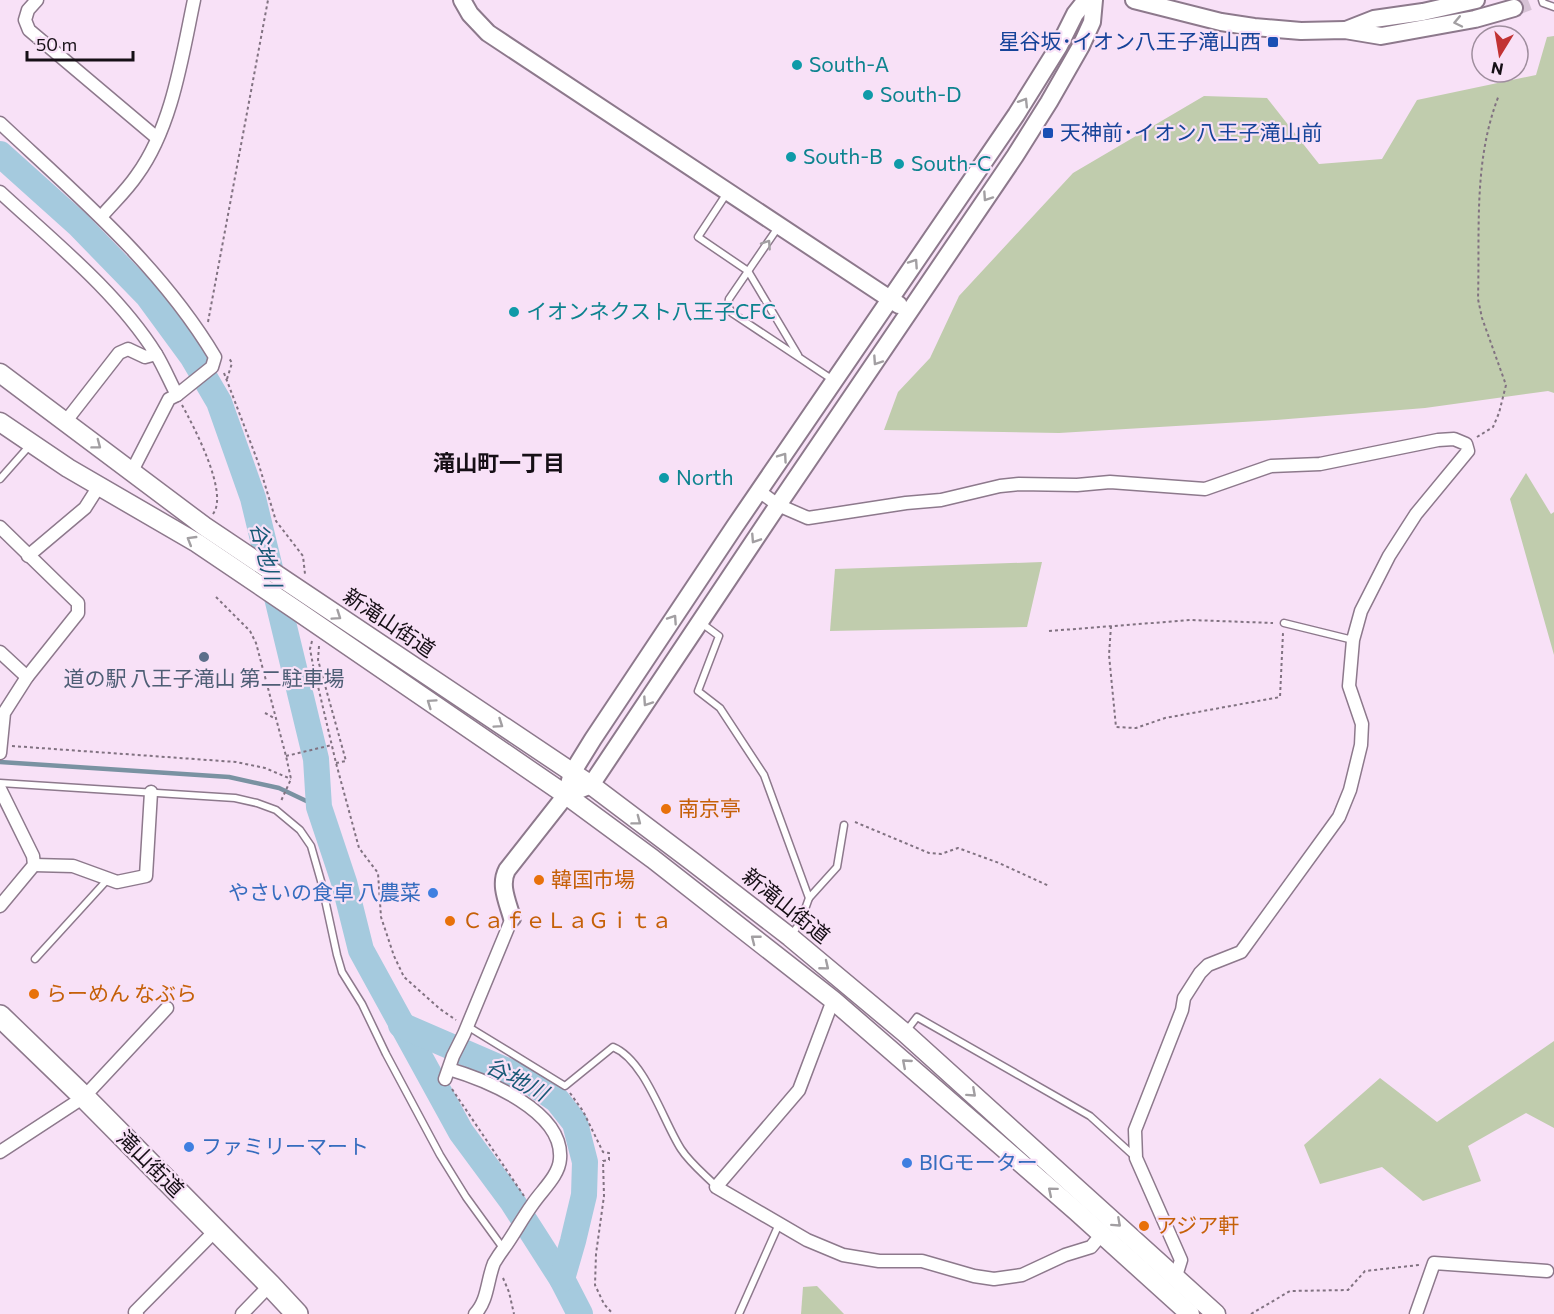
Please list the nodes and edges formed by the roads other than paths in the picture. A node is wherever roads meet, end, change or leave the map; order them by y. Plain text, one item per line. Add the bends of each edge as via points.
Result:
1 (37, 0) edge
2 (195, 0) edge
3 (462, 0) edge
4 (1086, 0) edge
5 (1094, 0) edge
6 (1134, 0) edge
7 (1476, 0) edge
8 (1542, 0) edge
9 (1554, 7) edge
10 (1514, 8) tunnel mouth
11 (1345, 30) junction
12 (0, 123) edge
13 (157, 138) junction
14 (0, 192) edge
15 (728, 192) junction
16 (101, 217) junction
17 (779, 226) junction
18 (748, 271) junction
19 (890, 299) junction
20 (910, 312) junction
21 (156, 354) junction
22 (800, 358) junction
23 (0, 373) edge
24 (835, 381) junction
25 (178, 393) junction
26 (66, 421) junction
27 (0, 422) edge
28 (32, 444) junction
29 (132, 471) junction
30 (0, 479) edge
31 (99, 486) junction
32 (759, 491) junction
33 (778, 505) junction
34 (0, 527) edge
35 (28, 556) junction
36 (700, 622) junction
37 (1284, 623) road end
38 (1353, 640) junction
39 (0, 652) edge
40 (27, 676) junction
41 (0, 749) edge
42 (572, 773) junction
43 (0, 783) edge
44 (591, 785) junction
45 (0, 789) edge
46 (151, 792) junction
47 (566, 795) junction
48 (844, 825) road end
49 (34, 865) junction
50 (108, 878) junction
51 (809, 898) junction
52 (0, 906) edge
53 (512, 918) joint
54 (790, 937) junction
55 (35, 959) dead end
56 (833, 1000) junction
57 (167, 1008) dead end
58 (0, 1016) edge
59 (465, 1030) junction
60 (905, 1033) junction
61 (84, 1097) junction
62 (0, 1152) edge
63 (1136, 1158) junction
64 (716, 1187) junction
65 (780, 1223) junction
66 (216, 1230) junction
67 (1102, 1234) junction
68 (505, 1246) junction
69 (1547, 1271) dead end
70 (1176, 1276) junction
71 (270, 1285) junction
72 (137, 1314) edge
73 (242, 1314) edge
74 (297, 1314) edge
75 (475, 1314) edge
76 (739, 1314) edge
77 (1190, 1314) edge
78 (1216, 1314) edge
79 (1416, 1314) edge

1 - 13 street via 25,20 29,30
2 - 13 street via 168,110
3 - 15 street via 488,33
19 -> 4 street via 1016,115
5 -> 20 street via 1092,22 1065,75 1016,156
6 - 11 street via 1254,27
7 - 11 street via 1374,19
8 - 9 lane
10 -> 11 street via 1381,36
12 - 16 street
13 - 16 street via 138,175
14 - 21 street via 115,302
15 - 17 street
15 - 18 lane via 698,237
16 - 25 street via 182,307 218,360
18 -> 17 lane
17 - 19 street
18 - 22 lane
18 - 22 lane via 729,299 732,313
19 - 20 street
19 - 24 street
20 -> 33 street
21 - 25 street
21 - 26 street via 146,357 128,349 119,353
22 - 24 lane
23 - 26 main road
32 -> 24 street
25 - 29 street via 169,399
26 -> 29 main road
27 - 28 main road
28 - 30 lane
28 - 31 main road
29 -> 42 main road, 新滝山街道 via 204,526
31 - 35 street via 85,508
47 -> 31 main road, 新滝山街道 via 318,633 299,612 197,543
32 - 33 street
42 -> 32 street
33 -> 36 street
33 - 38 street via 808,518 941,500 1020,484 1110,482 1205,489 1271,466 1320,464 1438,440 1454,439 1466,444 1468,451 1416,514 1389,556 1362,611
34 - 35 street
35 - 40 street via 78,603 78,614
36 -> 44 street
36 - 51 lane via 719,636 698,691 720,708 764,775
37 - 38 lane
38 - 63 street via 1349,686 1362,724 1350,790 1340,817 1241,952 1208,965 1184,998 1136,1130
39 - 40 street
40 - 41 street via 4,713
42 - 44 main road, 新滝山街道
42 - 47 street
43 - 46 lane
44 - 47 street
44 -> 54 main road, 新滝山街道
45 - 49 street
46 - 50 street via 146,876 117,882
46 - 68 lane via 258,803 276,810 300,830 311,846 342,972 440,1155 466,1197
47 - 53 street via 504,876
56 -> 47 main road, 新滝山街道
48 - 51 lane via 837,867
49 - 50 street via 73,866
49 - 52 street
50 - 55 lane
51 - 54 lane
53 - 59 street
54 -> 60 main road, 新滝山街道
56 - 64 street via 799,1090
67 -> 56 main road, 新滝山街道
57 - 61 street
58 - 61 highway, 滝山街道
59 - 64 lane via 565,1086 613,1047 624,1051 656,1096 682,1151
59 - 68 street via 447,1074 478,1078 527,1104 548,1122 558,1142 560,1159 554,1175
60 - 63 lane via 917,1017 1090,1116
60 -> 70 main road, 新滝山街道
61 - 62 street
61 - 66 highway, 滝山街道
63 - 70 street via 1181,1260
64 - 65 street
65 - 67 street via 843,1255 879,1261 922,1261 994,1279 1022,1275 1091,1247
65 - 76 lane
66 - 71 highway, 滝山街道
66 - 72 street
67 - 77 main road, 新滝山街道
68 - 75 street via 495,1262 482,1307
69 - 79 street via 1434,1263
70 - 78 main road, 新滝山街道
71 - 73 street
71 - 74 highway, 滝山街道

